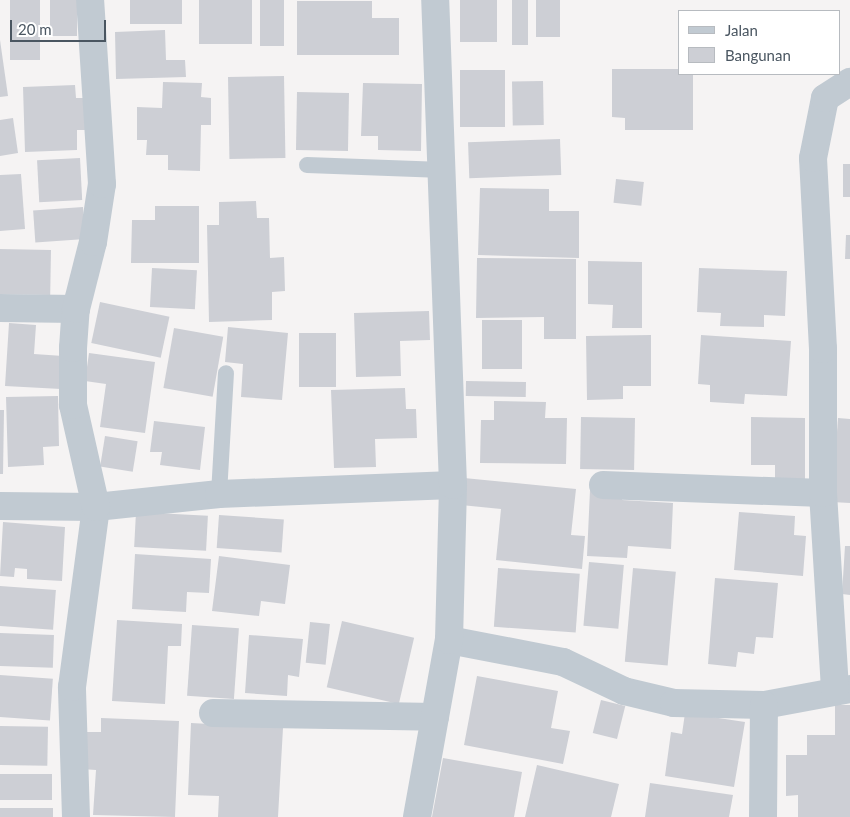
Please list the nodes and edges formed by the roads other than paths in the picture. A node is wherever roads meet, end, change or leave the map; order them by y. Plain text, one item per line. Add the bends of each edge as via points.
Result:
1 (90, 0) edge
2 (435, 0) edge
3 (850, 82) edge
4 (306, 165) dead end
5 (443, 170) junction
6 (0, 308) edge
7 (76, 308) junction
8 (226, 372) dead end
9 (453, 485) junction
10 (603, 485) dead end
11 (823, 493) junction
12 (219, 494) junction
13 (0, 506) edge
14 (96, 507) junction
15 (449, 640) junction
16 (842, 689) edge
17 (764, 705) junction
18 (213, 713) dead end
19 (435, 717) junction
20 (76, 817) edge
21 (417, 817) edge
22 (763, 817) edge

1 - 7 street via 102,184 93,242
2 - 5 street
3 - 11 street via 825,98 814,158 823,349
4 - 5 lane
5 - 9 street
6 - 7 street
7 - 14 street via 73,404
8 - 12 lane
9 - 12 street
9 - 15 street
10 - 11 street
11 - 16 street
12 - 14 street
13 - 14 street
14 - 20 street via 72,687
15 - 17 street via 563,662 642,698 699,705
15 - 19 street
16 - 17 street
17 - 22 street
18 - 19 street
19 - 21 street

